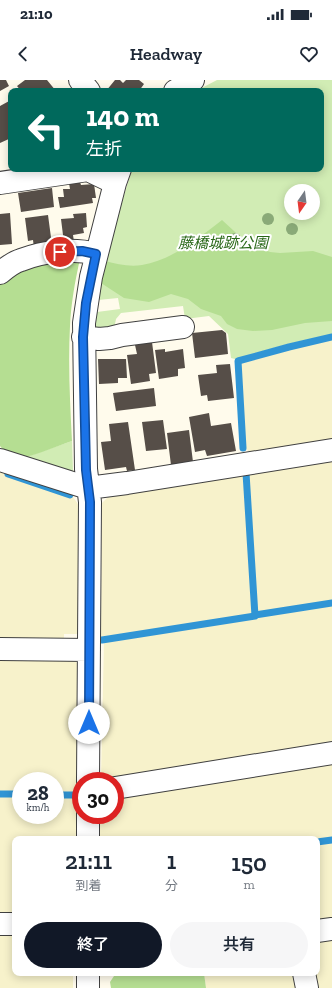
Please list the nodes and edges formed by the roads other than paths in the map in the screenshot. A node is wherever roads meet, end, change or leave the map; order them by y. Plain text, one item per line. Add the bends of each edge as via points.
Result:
1 (80, 80) edge
2 (192, 80) edge
3 (87, 88) edge
4 (179, 88) edge
5 (74, 172) edge
6 (98, 172) edge
7 (118, 176) edge
8 (0, 183) edge
9 (96, 254) junction
10 (0, 273) edge
11 (183, 327) dead end
12 (83, 337) junction
13 (332, 450) edge
14 (0, 460) edge
15 (88, 488) junction
16 (0, 649) edge
17 (89, 650) junction
18 (332, 753) edge
19 (88, 772) edge
20 (124, 787) edge
21 (88, 824) edge
22 (88, 836) edge
23 (0, 924) edge
24 (12, 924) edge
25 (332, 929) edge
26 (320, 931) edge
27 (88, 976) edge
28 (305, 976) edge
29 (88, 988) edge
30 (307, 988) edge

1 - 3 street
2 - 4 street
5 - 8 street
6 - 7 street
7 - 9 street
9 - 10 street via 74,250 44,254 21,260
9 - 12 street via 86,303
11 - 12 street via 110,338
12 - 15 street
13 - 15 street
14 - 15 street
15 - 17 street
16 - 17 street
17 - 19 street
18 - 20 street
21 - 22 street
23 - 24 street
25 - 26 street
27 - 29 street
28 - 30 street

